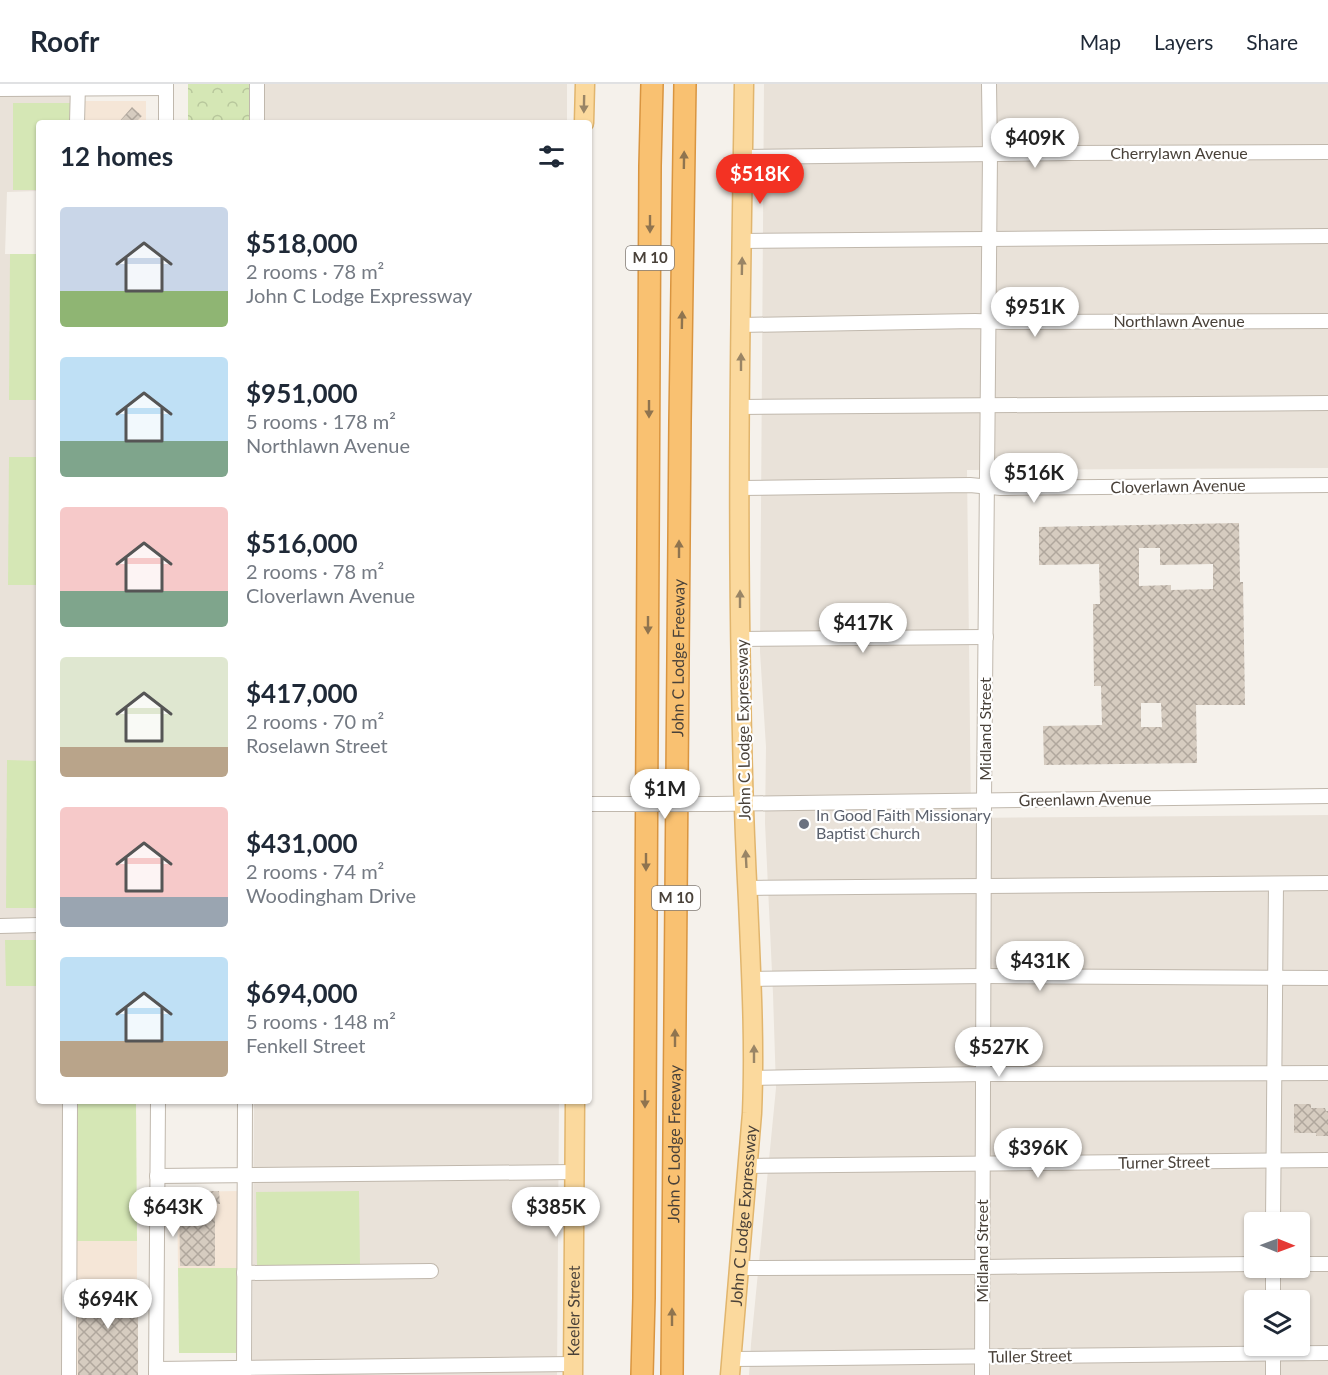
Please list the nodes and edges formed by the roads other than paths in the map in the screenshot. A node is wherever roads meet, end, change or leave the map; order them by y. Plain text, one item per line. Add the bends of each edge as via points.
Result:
1 (257, 84) edge
2 (585, 84) edge
3 (643, 84) edge
4 (652, 84) edge
5 (685, 84) edge
6 (744, 84) edge
7 (989, 84) edge
8 (78, 86) edge
9 (166, 86) edge
10 (0, 89) edge
11 (77, 120) edge
12 (166, 120) edge
13 (257, 120) edge
14 (584, 120) edge
15 (1328, 152) edge
16 (990, 154) junction
17 (743, 157) junction
18 (650, 166) junction
19 (1328, 236) edge
20 (989, 239) junction
21 (742, 241) junction
22 (988, 321) junction
23 (1328, 321) edge
24 (741, 325) junction
25 (1328, 402) edge
26 (988, 405) junction
27 (741, 406) junction
28 (1328, 485) edge
29 (987, 487) junction
30 (740, 488) junction
31 (986, 637) junction
32 (741, 639) junction
33 (1328, 796) edge
34 (984, 800) junction
35 (745, 803) junction
36 (592, 804) edge
37 (1328, 883) edge
38 (1276, 884) junction
39 (984, 886) junction
40 (747, 888) junction
41 (0, 926) edge
42 (36, 926) edge
43 (984, 976) junction
44 (751, 978) junction
45 (1328, 978) edge
46 (1275, 979) junction
47 (1274, 1073) junction
48 (1328, 1073) edge
49 (983, 1074) junction
50 (754, 1078) junction
51 (70, 1104) edge
52 (158, 1104) edge
53 (245, 1104) edge
54 (575, 1104) edge
55 (1328, 1160) edge
56 (1274, 1161) junction
57 (983, 1163) junction
58 (748, 1166) junction
59 (575, 1172) junction
60 (245, 1175) junction
61 (157, 1176) junction
62 (1273, 1212) edge
63 (1244, 1264) edge
64 (1310, 1264) edge
65 (1328, 1264) edge
66 (982, 1267) junction
67 (739, 1268) junction
68 (431, 1271) dead end
69 (244, 1273) junction
70 (1244, 1351) edge
71 (1310, 1352) edge
72 (1328, 1353) edge
73 (982, 1356) junction
74 (1273, 1356) edge
75 (730, 1367) edge
76 (573, 1370) edge
77 (156, 1372) edge
78 (244, 1372) edge
79 (69, 1375) edge
80 (642, 1375) edge
81 (672, 1375) edge
82 (982, 1375) edge
83 (1272, 1375) edge

1 - 13 street
2 -> 14 main road
3 - 18 highway
4 - 18 highway, John C Lodge Freeway / M 10
81 -> 5 highway, John C Lodge Freeway / M 10
6 - 17 main road, John C Lodge Expressway
7 - 16 street, Midland Street
8 - 9 street
8 - 10 street
8 - 11 street
9 - 12 street
15 - 16 street, Cherrylawn Avenue
16 - 17 street, Cherrylawn Avenue
16 - 20 street, Midland Street
17 - 21 main road, John C Lodge Expressway
18 -> 80 highway, John C Lodge Freeway / M 10
19 - 20 street
20 - 21 street
20 - 22 street, Midland Street
24 -> 21 main road, John C Lodge Expressway
22 - 23 street, Northlawn Avenue
22 - 24 street, Northlawn Avenue
22 - 26 street, Midland Street
27 -> 24 main road, John C Lodge Expressway
25 - 26 street
26 - 27 street
26 - 29 street, Midland Street
27 - 30 main road, John C Lodge Expressway
28 - 29 street, Cloverlawn Avenue
29 - 30 street, Cloverlawn Avenue
29 - 31 street, Midland Street
32 -> 30 main road, John C Lodge Expressway
31 - 32 street
31 - 34 street, Midland Street
32 - 35 main road, John C Lodge Expressway
33 - 34 street, Greenlawn Avenue
34 - 35 street, Greenlawn Avenue
34 - 39 street, Midland Street
35 - 36 street, Greenlawn Avenue, bridge
40 -> 35 main road, John C Lodge Expressway
37 - 38 street
38 - 39 street
38 - 46 street
39 - 40 street
39 - 43 street, Midland Street
40 - 44 main road, John C Lodge Expressway
41 - 42 street
43 - 44 street
43 - 46 street
43 - 49 street, Midland Street
50 -> 44 main road, John C Lodge Expressway
45 - 46 street
46 - 47 street
47 - 48 street
47 - 49 street
47 - 56 street
49 - 50 street
49 - 57 street, Midland Street
50 - 58 main road, John C Lodge Expressway
51 - 79 street
52 - 61 street
53 - 60 street
54 - 59 main road, Keeler Street
55 - 56 street, Turner Street
56 - 57 street, Turner Street
56 - 62 street
57 - 58 street, Turner Street
57 - 66 street, Midland Street
58 - 67 main road, John C Lodge Expressway
59 - 60 street
59 - 76 main road, Keeler Street
60 - 61 street
60 - 69 street
61 - 77 street
63 - 66 street
64 - 65 street
66 - 67 street
66 - 73 street, Midland Street
67 - 75 main road, John C Lodge Expressway
68 - 69 street
69 - 78 street
70 - 73 street, Tuller Street
71 - 72 street, Tuller Street
73 - 75 street, Tuller Street
73 - 82 street, Midland Street
74 - 83 street
76 - 78 street
77 - 78 street

